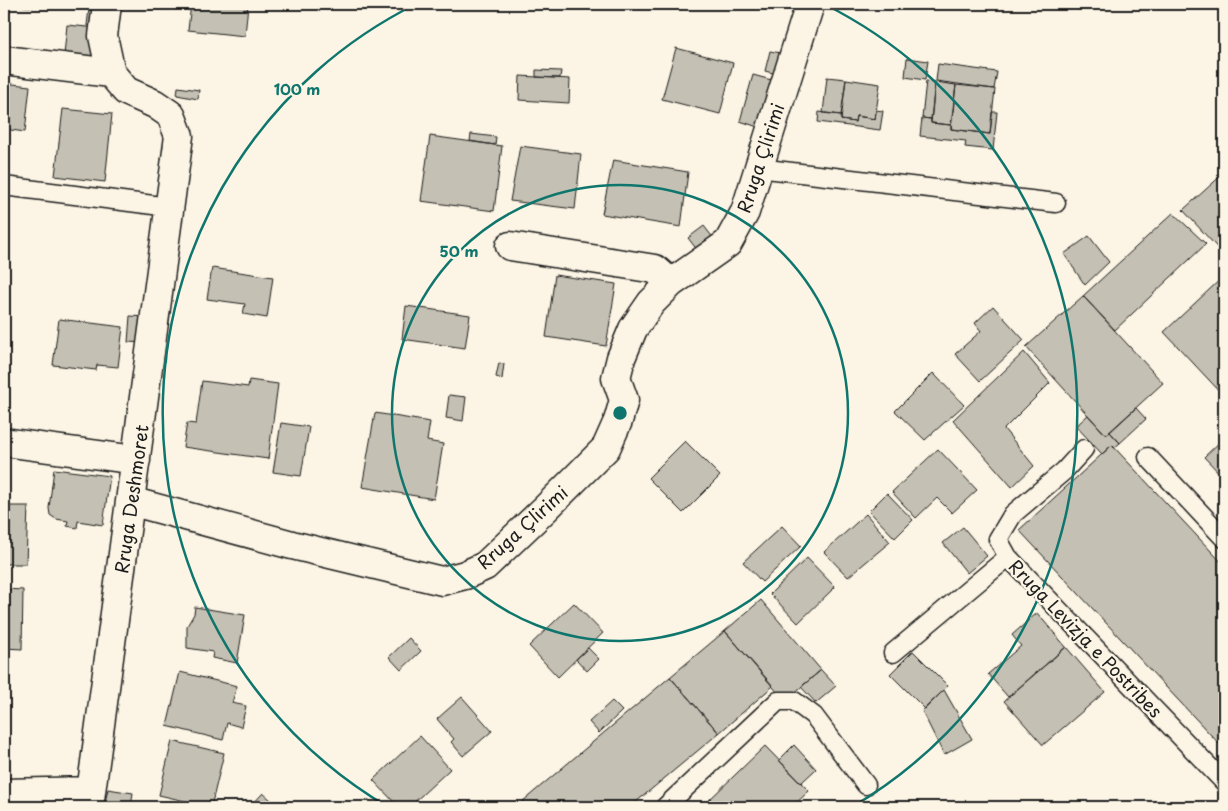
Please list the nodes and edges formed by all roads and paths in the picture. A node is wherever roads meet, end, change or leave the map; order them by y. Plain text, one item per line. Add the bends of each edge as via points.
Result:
1 (108, 4) edge
2 (810, 4) edge
3 (4, 60) edge
4 (111, 73) junction
5 (758, 168) junction
6 (4, 186) edge
7 (1056, 202) dead end
8 (169, 207) junction
9 (510, 246) dead end
10 (670, 283) junction
11 (4, 442) edge
12 (1084, 449) dead end
13 (1148, 457) dead end
14 (136, 460) junction
15 (130, 501) junction
16 (1224, 538) edge
17 (1008, 557) junction
18 (893, 652) dead end
19 (1224, 782) edge
20 (866, 785) dead end
21 (4, 793) edge
22 (90, 799) edge
23 (665, 807) edge

1 - 4 street, Rruga Deshmoret via 103,36
2 - 5 street, Rruga Çlirimi
3 - 4 street
4 - 8 street, Rruga Deshmoret via 126,91 171,115 178,136
5 - 7 lane
5 - 10 street, Rruga Çlirimi via 745,212 728,243
6 - 8 lane
8 - 14 street, Rruga Deshmoret
9 - 10 street via 655,269
10 - 15 street, Rruga Çlirimi via 633,329 621,358 616,378 624,400 606,448 485,566 465,575 442,581
11 - 14 street
12 - 17 lane, Rruga Levizja e Postribes via 1064,471 1013,514 998,539
13 - 16 lane
14 - 15 street, Rruga Deshmoret
15 - 22 street, Rruga Deshmoret
17 - 18 lane
17 - 19 lane, Rruga Levizja e Postribes
20 - 23 lane via 814,716 794,701 778,701
21 - 22 street, Rruga Deshmoret

